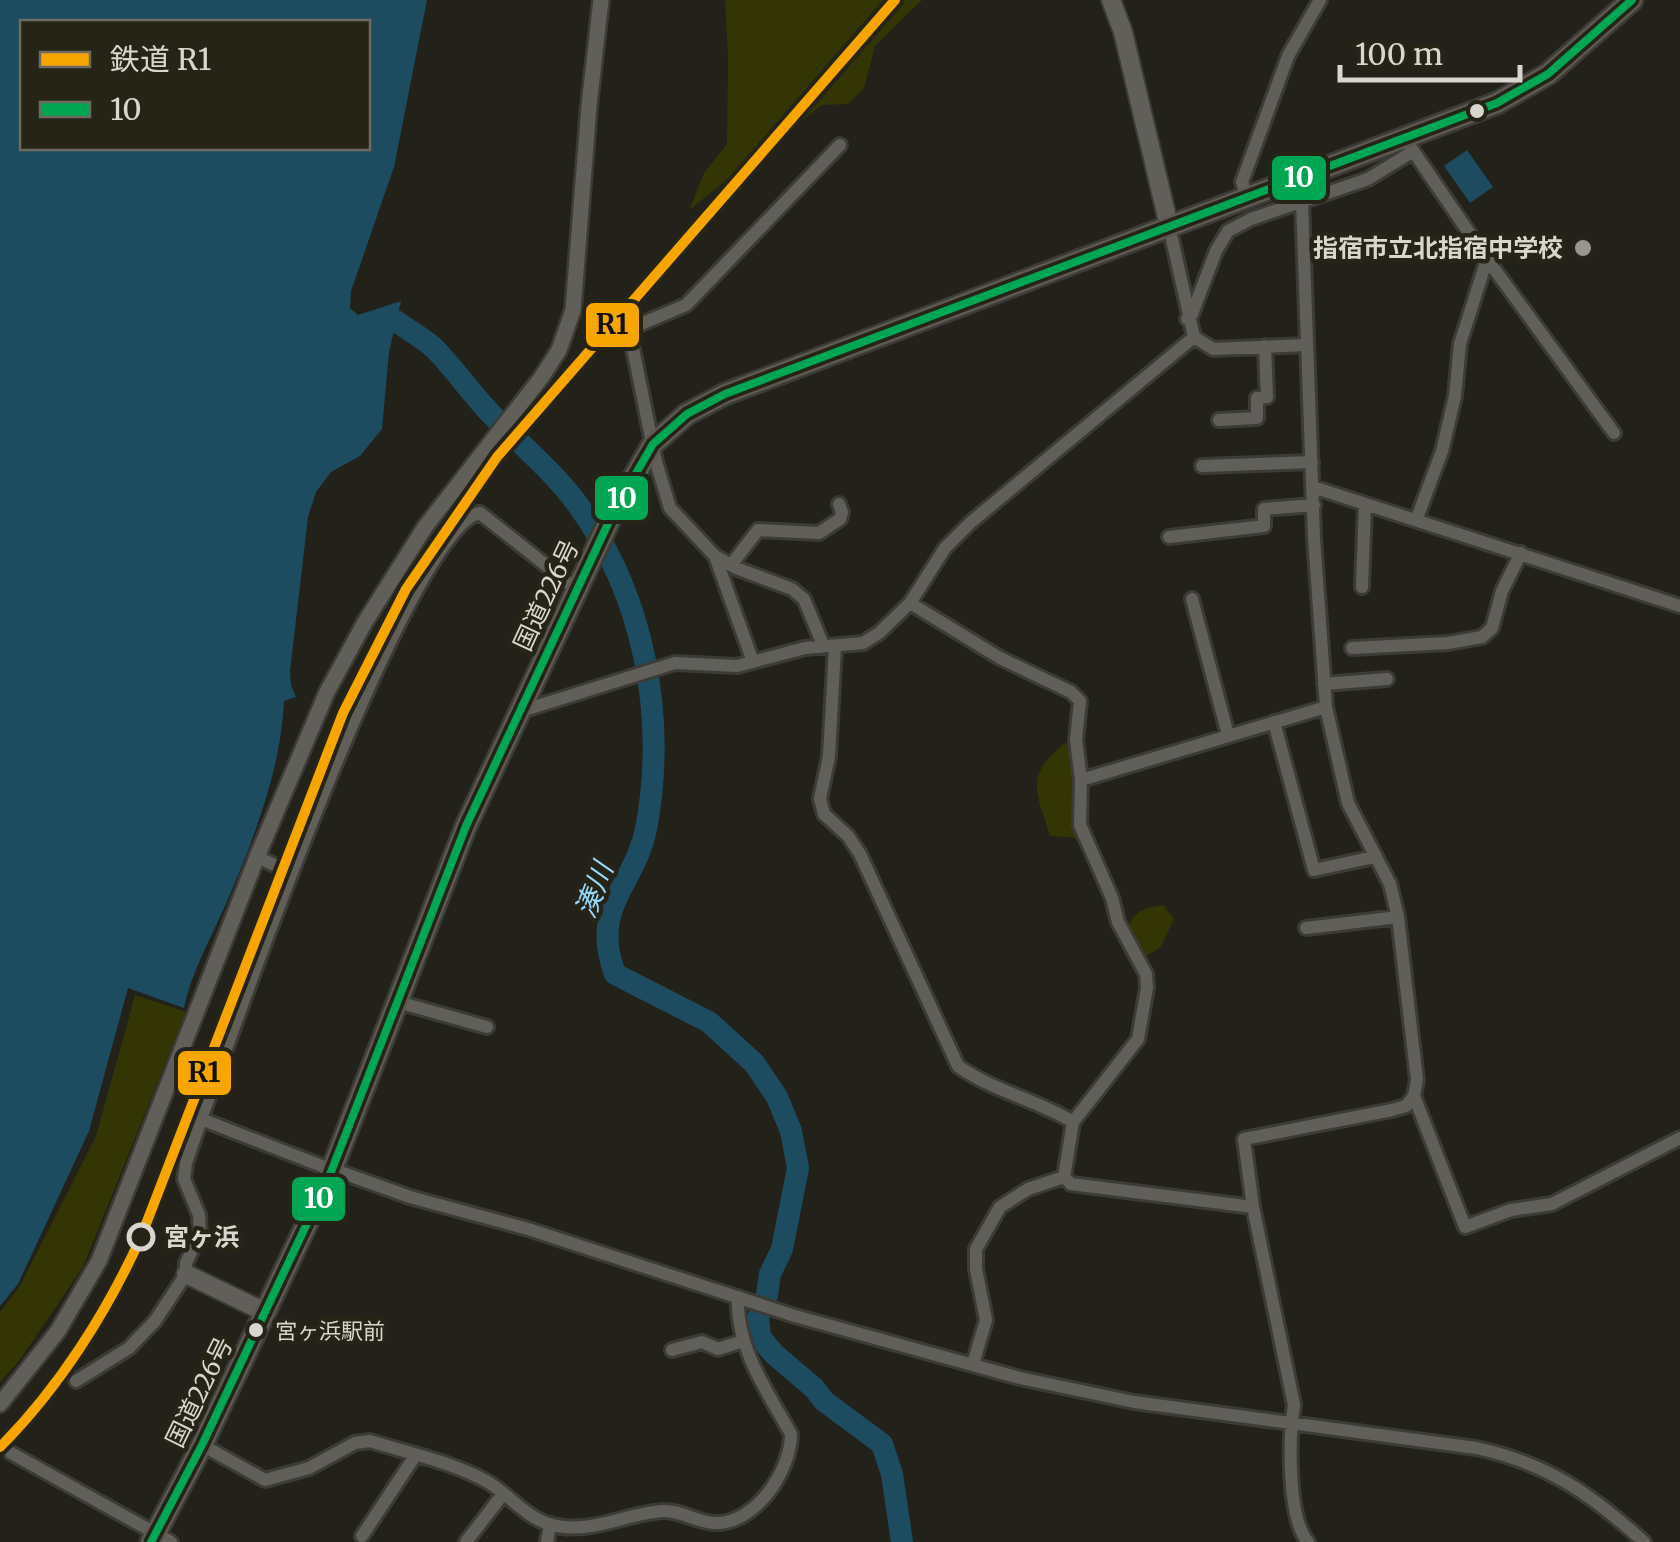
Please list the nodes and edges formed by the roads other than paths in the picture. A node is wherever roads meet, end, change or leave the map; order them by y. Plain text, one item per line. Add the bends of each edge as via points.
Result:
1 (601, 0) edge
2 (1112, 0) edge
3 (1320, 0) edge
4 (1632, 0) edge
5 (840, 145) dead end
6 (1408, 146) junction
7 (1246, 197) junction
8 (1302, 202) junction
9 (1169, 226) junction
10 (1487, 259) junction
11 (1187, 320) junction
12 (1194, 337) junction
13 (1307, 345) junction
14 (1265, 346) junction
15 (1218, 420) dead end
16 (1614, 433) dead end
17 (653, 444) junction
18 (1312, 462) junction
19 (1202, 466) dead end
20 (1312, 487) junction
21 (838, 504) dead end
22 (1365, 504) junction
23 (1314, 505) junction
24 (1417, 518) junction
25 (1168, 537) dead end
26 (1520, 554) junction
27 (715, 556) junction
28 (732, 565) junction
29 (1362, 586) dead end
30 (576, 589) junction
31 (1192, 599) dead end
32 (910, 603) junction
33 (1680, 606) edge
34 (829, 646) junction
35 (1352, 648) dead end
36 (753, 662) junction
37 (1388, 679) dead end
38 (1324, 684) junction
39 (1326, 707) junction
40 (518, 712) junction
41 (1274, 722) junction
42 (1228, 735) junction
43 (1081, 780) junction
44 (257, 857) junction
45 (1374, 857) junction
46 (292, 874) junction
47 (1398, 917) junction
48 (1306, 928) dead end
49 (398, 1002) junction
50 (488, 1027) dead end
51 (1414, 1096) junction
52 (201, 1119) junction
53 (1073, 1122) junction
54 (1680, 1138) edge
55 (332, 1170) junction
56 (1064, 1176) junction
57 (1253, 1207) junction
58 (186, 1274) junction
59 (742, 1299) junction
60 (266, 1312) junction
61 (743, 1341) junction
62 (672, 1350) dead end
63 (974, 1364) junction
64 (76, 1382) dead end
65 (0, 1404) edge
66 (1292, 1424) junction
67 (202, 1445) junction
68 (11, 1453) dead end
69 (415, 1456) junction
70 (503, 1494) junction
71 (550, 1524) junction
72 (362, 1536) dead end
73 (159, 1539) edge
74 (466, 1542) edge
75 (547, 1542) edge
76 (1308, 1542) edge
77 (1644, 1542) edge

1 - 44 street via 573,310 559,350 425,527 366,622 327,692
2 - 9 main road
3 - 7 street via 1288,56 1242,182
4 - 6 highway, 国道226号 via 1548,74
5 - 17 street via 686,305 630,329
6 - 7 highway, 国道226号
6 - 8 street via 1368,178
6 - 10 street
7 - 9 highway, 国道226号
8 - 11 street via 1228,231
8 - 13 street
9 - 11 street
9 - 17 highway, 国道226号 via 725,394 687,414
10 - 16 street
10 - 24 street via 1460,344 1442,451
11 - 12 street
12 - 14 street via 1214,349
12 - 32 street via 970,523
13 - 14 street
13 - 18 street
14 - 15 street via 1267,397 1257,398 1257,418
17 - 27 street via 670,508
17 - 30 highway, 国道226号
18 - 19 street
18 - 20 street
20 - 22 street
20 - 23 street
21 - 28 street via 840,519 819,533 758,530
22 - 24 street
22 - 29 street
23 - 25 street via 1264,509 1264,526
23 - 38 street
24 - 26 street
26 - 33 street
26 - 35 street via 1492,628 1482,637
27 - 28 street
27 - 36 street
28 - 34 street via 804,599
30 - 40 highway, 国道226号
30 - 46 street via 480,513 466,518 385,650
31 - 42 street
32 - 34 street via 863,643
32 - 43 street via 1080,701
34 - 36 street
34 - 53 street via 824,814 860,854 958,1066
36 - 40 street via 675,663
37 - 38 street
38 - 39 street
39 - 41 street
39 - 45 street via 1348,804
40 - 49 highway, 国道226号
41 - 42 street
41 - 45 street via 1314,870
42 - 43 street
43 - 53 street via 1080,825 1147,988 1138,1040
44 - 46 street
44 - 65 street via 98,1261 58,1331
45 - 47 street
46 - 52 street
47 - 48 street
47 - 51 street
49 - 50 street
49 - 55 highway, 国道226号
51 - 54 street via 1465,1228 1511,1210 1552,1204
51 - 57 street via 1392,1110 1244,1139
52 - 55 street
52 - 58 street via 184,1179 200,1232
53 - 56 street
55 - 59 street
55 - 60 highway, 国道226号
56 - 57 street via 1071,1184
56 - 63 street via 1000,1207 976,1249 986,1320
57 - 66 street via 1294,1405
58 - 60 main road
58 - 64 street via 128,1348
59 - 61 street via 737,1316
59 - 63 street
60 - 67 highway, 国道226号
61 - 62 street
61 - 71 street via 791,1434 791,1448 761,1503 726,1522 662,1512 601,1526
63 - 66 street via 1097,1395
66 - 76 street via 1295,1514
66 - 77 street via 1521,1458 1572,1485
67 - 69 street via 265,1480 309,1468 363,1441
67 - 73 highway, 国道226号
68 - 73 street
69 - 70 street
69 - 72 street
70 - 71 street
70 - 74 street
71 - 75 street

